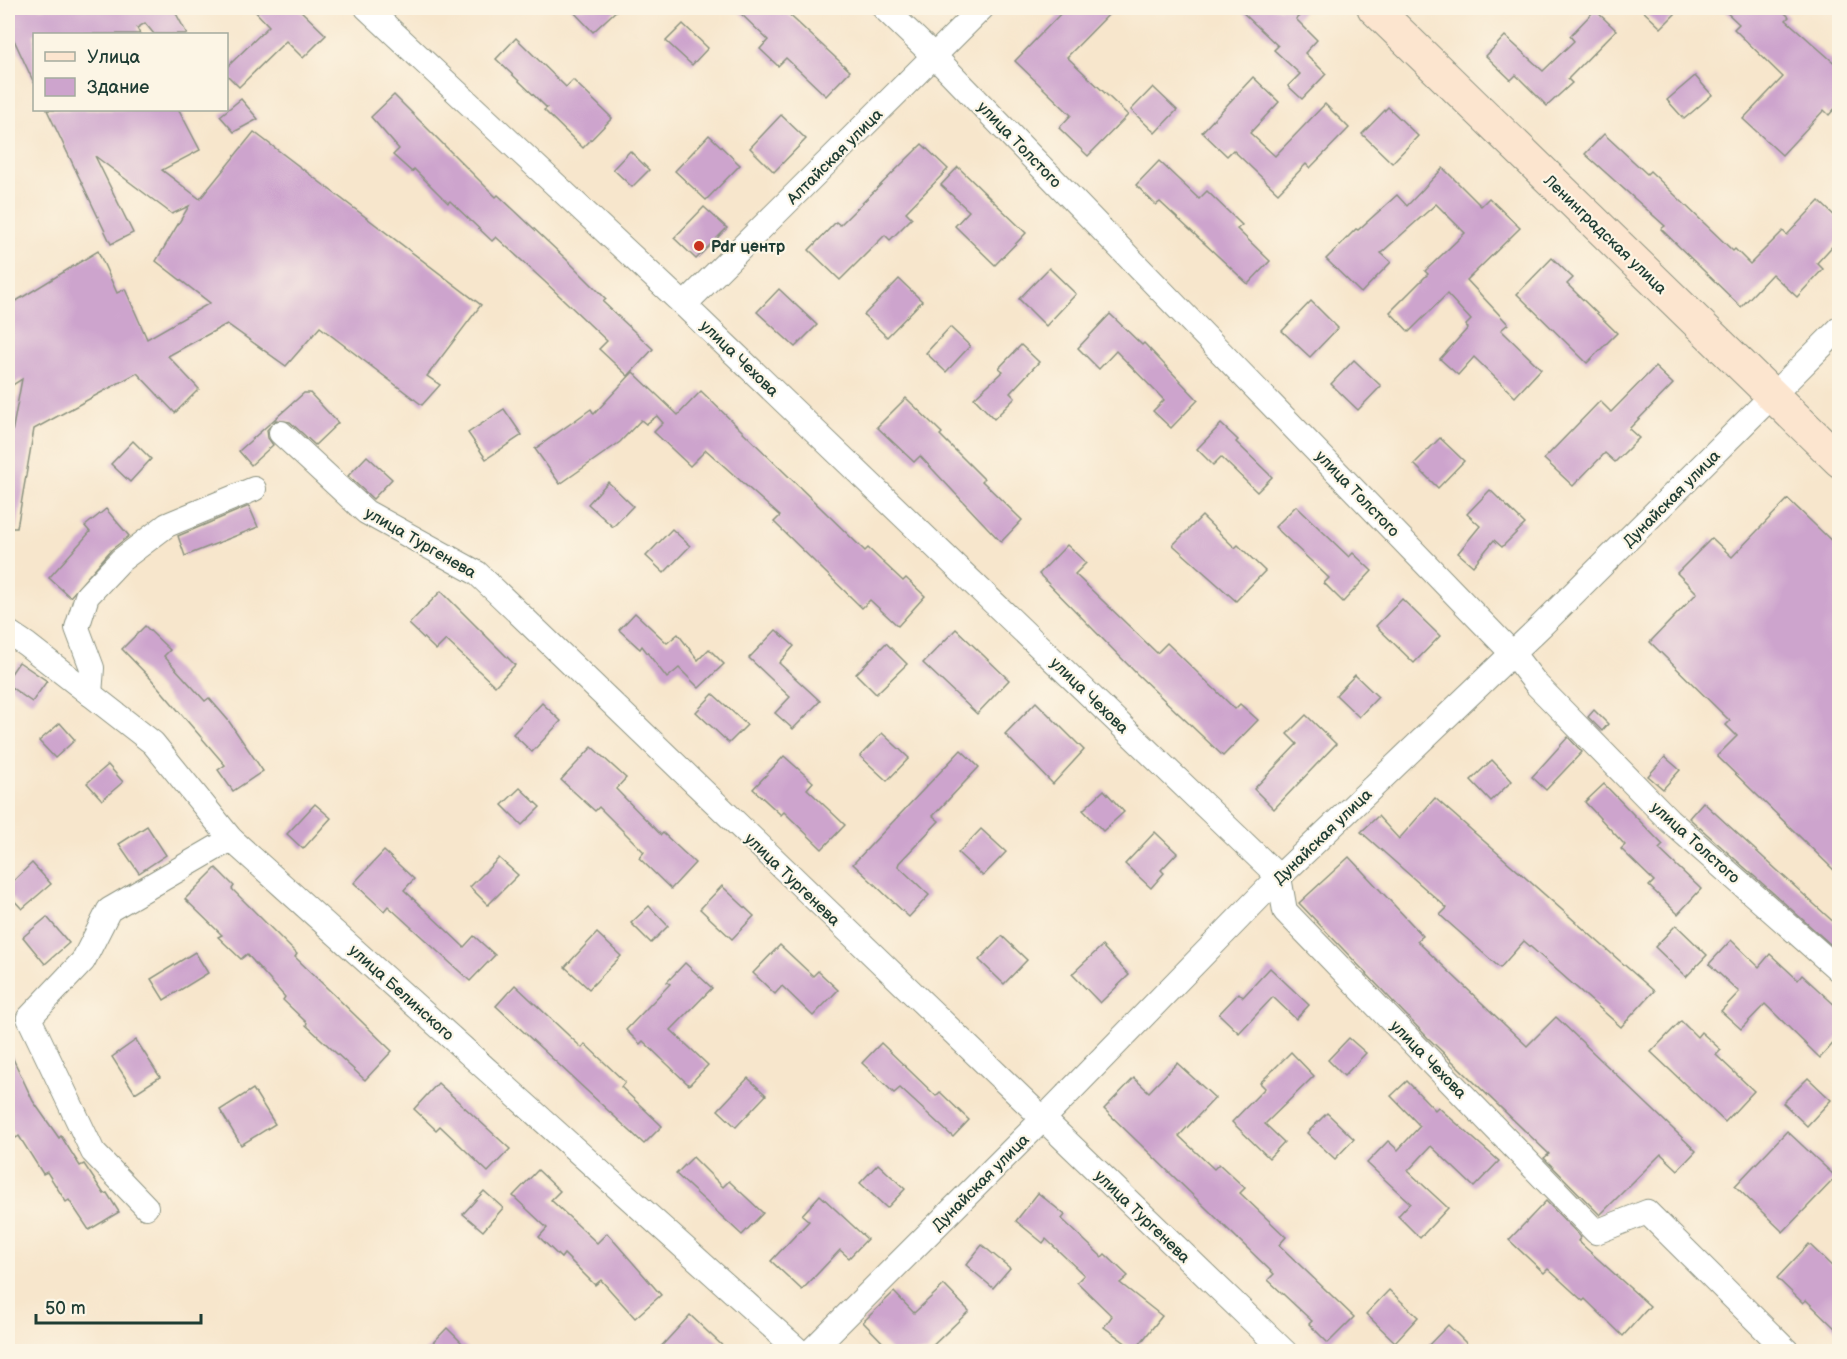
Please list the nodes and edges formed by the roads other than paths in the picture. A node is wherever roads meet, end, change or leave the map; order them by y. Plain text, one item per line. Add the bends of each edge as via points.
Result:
1 (367, 8) edge
2 (884, 8) edge
3 (982, 8) edge
4 (1374, 8) edge
5 (934, 56) junction
6 (684, 305) junction
7 (1839, 328) edge
8 (1773, 397) junction
9 (281, 433) dead end
10 (1839, 460) edge
11 (254, 489) dead end
12 (8, 632) edge
13 (1513, 654) junction
14 (90, 693) junction
15 (231, 839) junction
16 (1279, 877) junction
17 (1839, 971) edge
18 (1042, 1120) junction
19 (146, 1208) dead end
20 (800, 1352) edge
21 (810, 1352) edge
22 (1286, 1352) edge
23 (1788, 1352) edge

1 - 6 street, улица Чехова
2 - 5 street, улица Толстого
3 - 5 street, Алтайская улица
4 - 8 street, Ленинградская улица
5 - 6 street, Алтайская улица
5 - 13 street, улица Толстого
6 - 16 street, улица Чехова
7 - 8 street, Дунайская улица
8 - 10 street, Ленинградская улица
8 - 13 street, Дунайская улица
9 - 18 street, улица Тургенева via 366,512 477,573
11 - 14 street via 167,525 121,560 87,596 76,628 92,668
12 - 14 street, улица Белинского
13 - 16 street, Дунайская улица
13 - 17 street, улица Толстого via 1537,685 1668,820
14 - 15 street, улица Белинского via 153,743
15 - 19 street via 109,910 83,961 29,1018 93,1152
15 - 20 street, улица Белинского
16 - 18 street, Дунайская улица
16 - 23 street, улица Чехова via 1285,911 1596,1232 1647,1212
18 - 21 street, Дунайская улица
18 - 22 street, улица Тургенева

